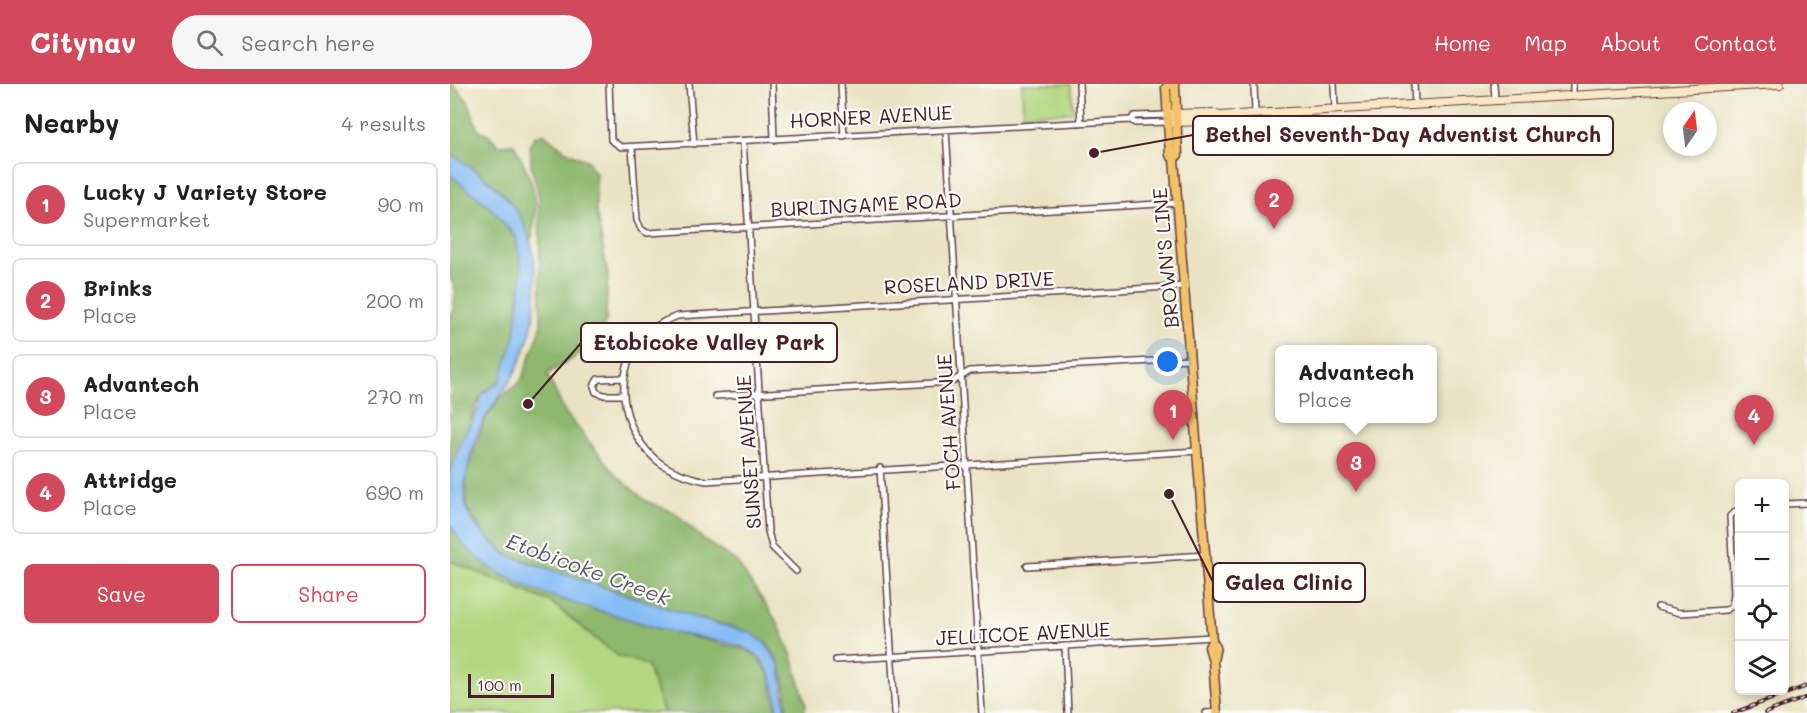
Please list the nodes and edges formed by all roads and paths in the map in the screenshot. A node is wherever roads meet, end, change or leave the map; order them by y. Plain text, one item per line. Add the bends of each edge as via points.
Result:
1 (609, 84) edge
2 (690, 84) edge
3 (772, 84) edge
4 (841, 84) edge
5 (1079, 84) edge
6 (1171, 84) edge
7 (1254, 84) edge
8 (1334, 84) edge
9 (1414, 84) edge
10 (1494, 84) edge
11 (1573, 84) edge
12 (1780, 84) edge
13 (1761, 85) edge
14 (1660, 87) edge
15 (1573, 95) junction
16 (1495, 99) junction
17 (1415, 104) junction
18 (1335, 108) junction
19 (1255, 114) junction
20 (1172, 118) junction
21 (1081, 123) junction
22 (946, 130) junction
23 (844, 136) junction
24 (774, 140) junction
25 (743, 141) junction
26 (693, 144) junction
27 (632, 147) junction
28 (1177, 203) junction
29 (951, 216) junction
30 (749, 227) junction
31 (1185, 286) junction
32 (956, 298) junction
33 (755, 310) junction
34 (1190, 359) junction
35 (961, 376) junction
36 (624, 378) junction
37 (760, 392) junction
38 (624, 395) junction
39 (715, 396) dead end
40 (1198, 451) junction
41 (967, 464) junction
42 (880, 468) junction
43 (765, 476) junction
44 (1807, 503) edge
45 (1789, 504) edge
46 (1735, 512) edge
47 (1206, 555) junction
48 (1027, 566) dead end
49 (796, 571) dead end
50 (1658, 607) dead end
51 (1212, 640) junction
52 (1065, 646) junction
53 (978, 651) junction
54 (892, 656) junction
55 (836, 660) dead end
56 (896, 713) edge
57 (982, 713) edge
58 (1068, 713) edge
59 (1206, 713) edge
60 (1217, 713) edge

1 - 27 street, HORNER AVENUE via 613,144
2 - 26 street
3 - 24 street
4 - 23 street
5 - 21 street
6 - 20 main road, BROWN'S LINE via 1166,88
7 - 19 street
8 - 18 street
9 - 17 street
10 - 16 street
11 - 15 street
12 - 13 main road, HORNER AVENUE
13 - 14 main road, HORNER AVENUE
14 - 15 main road, HORNER AVENUE
15 - 16 main road, HORNER AVENUE
16 - 17 main road, HORNER AVENUE
17 - 18 main road, HORNER AVENUE
18 - 19 main road, HORNER AVENUE
19 - 20 main road, HORNER AVENUE via 1218,116 1212,121
20 - 21 street, HORNER AVENUE via 1134,116 1131,120
20 - 28 main road, BROWN'S LINE via 1178,155 1174,159
21 - 22 street, HORNER AVENUE
22 - 23 street, HORNER AVENUE
22 - 29 street, FOCH AVENUE
23 - 24 street, HORNER AVENUE
24 - 25 street, HORNER AVENUE
25 - 26 street, HORNER AVENUE
25 - 30 street, SUNSET AVENUE
26 - 27 street, HORNER AVENUE
27 - 30 street, BURLINGAME ROAD via 641,229 647,233
28 - 29 street, BURLINGAME ROAD
28 - 31 main road, BROWN'S LINE
29 - 30 street, BURLINGAME ROAD
29 - 32 street, FOCH AVENUE
30 - 33 street, SUNSET AVENUE
31 - 32 street, ROSELAND DRIVE
31 - 34 main road, BROWN'S LINE
32 - 33 street, ROSELAND DRIVE
32 - 35 street, FOCH AVENUE
33 - 36 street via 665,320 642,337 632,351
33 - 37 street, SUNSET AVENUE
34 - 35 street via 970,371
34 - 40 main road, BROWN'S LINE
35 - 37 street via 952,382
35 - 41 street, FOCH AVENUE
36 - 38 street
36 - 38 street via 598,379 594,386 596,392 604,395
37 - 39 street
37 - 43 street, SUNSET AVENUE
38 - 43 street via 632,428 655,459 681,475 706,481
40 - 41 street
40 - 47 main road, BROWN'S LINE
41 - 42 street
41 - 53 street, FOCH AVENUE
42 - 43 street
42 - 54 street
43 - 49 street, SUNSET AVENUE via 772,547
44 - 45 street
46 - 50 street via 1730,516 1732,606 1726,610 1680,613
47 - 48 street
47 - 51 main road, BROWN'S LINE
51 - 52 street, JELLICOE AVENUE
51 - 60 main road, BROWN'S LINE via 1209,647 1214,661
52 - 53 street, JELLICOE AVENUE
52 - 58 street
53 - 54 street, JELLICOE AVENUE
53 - 57 street, FOCH AVENUE
54 - 55 street, JELLICOE AVENUE
54 - 56 street
59 - 60 street

